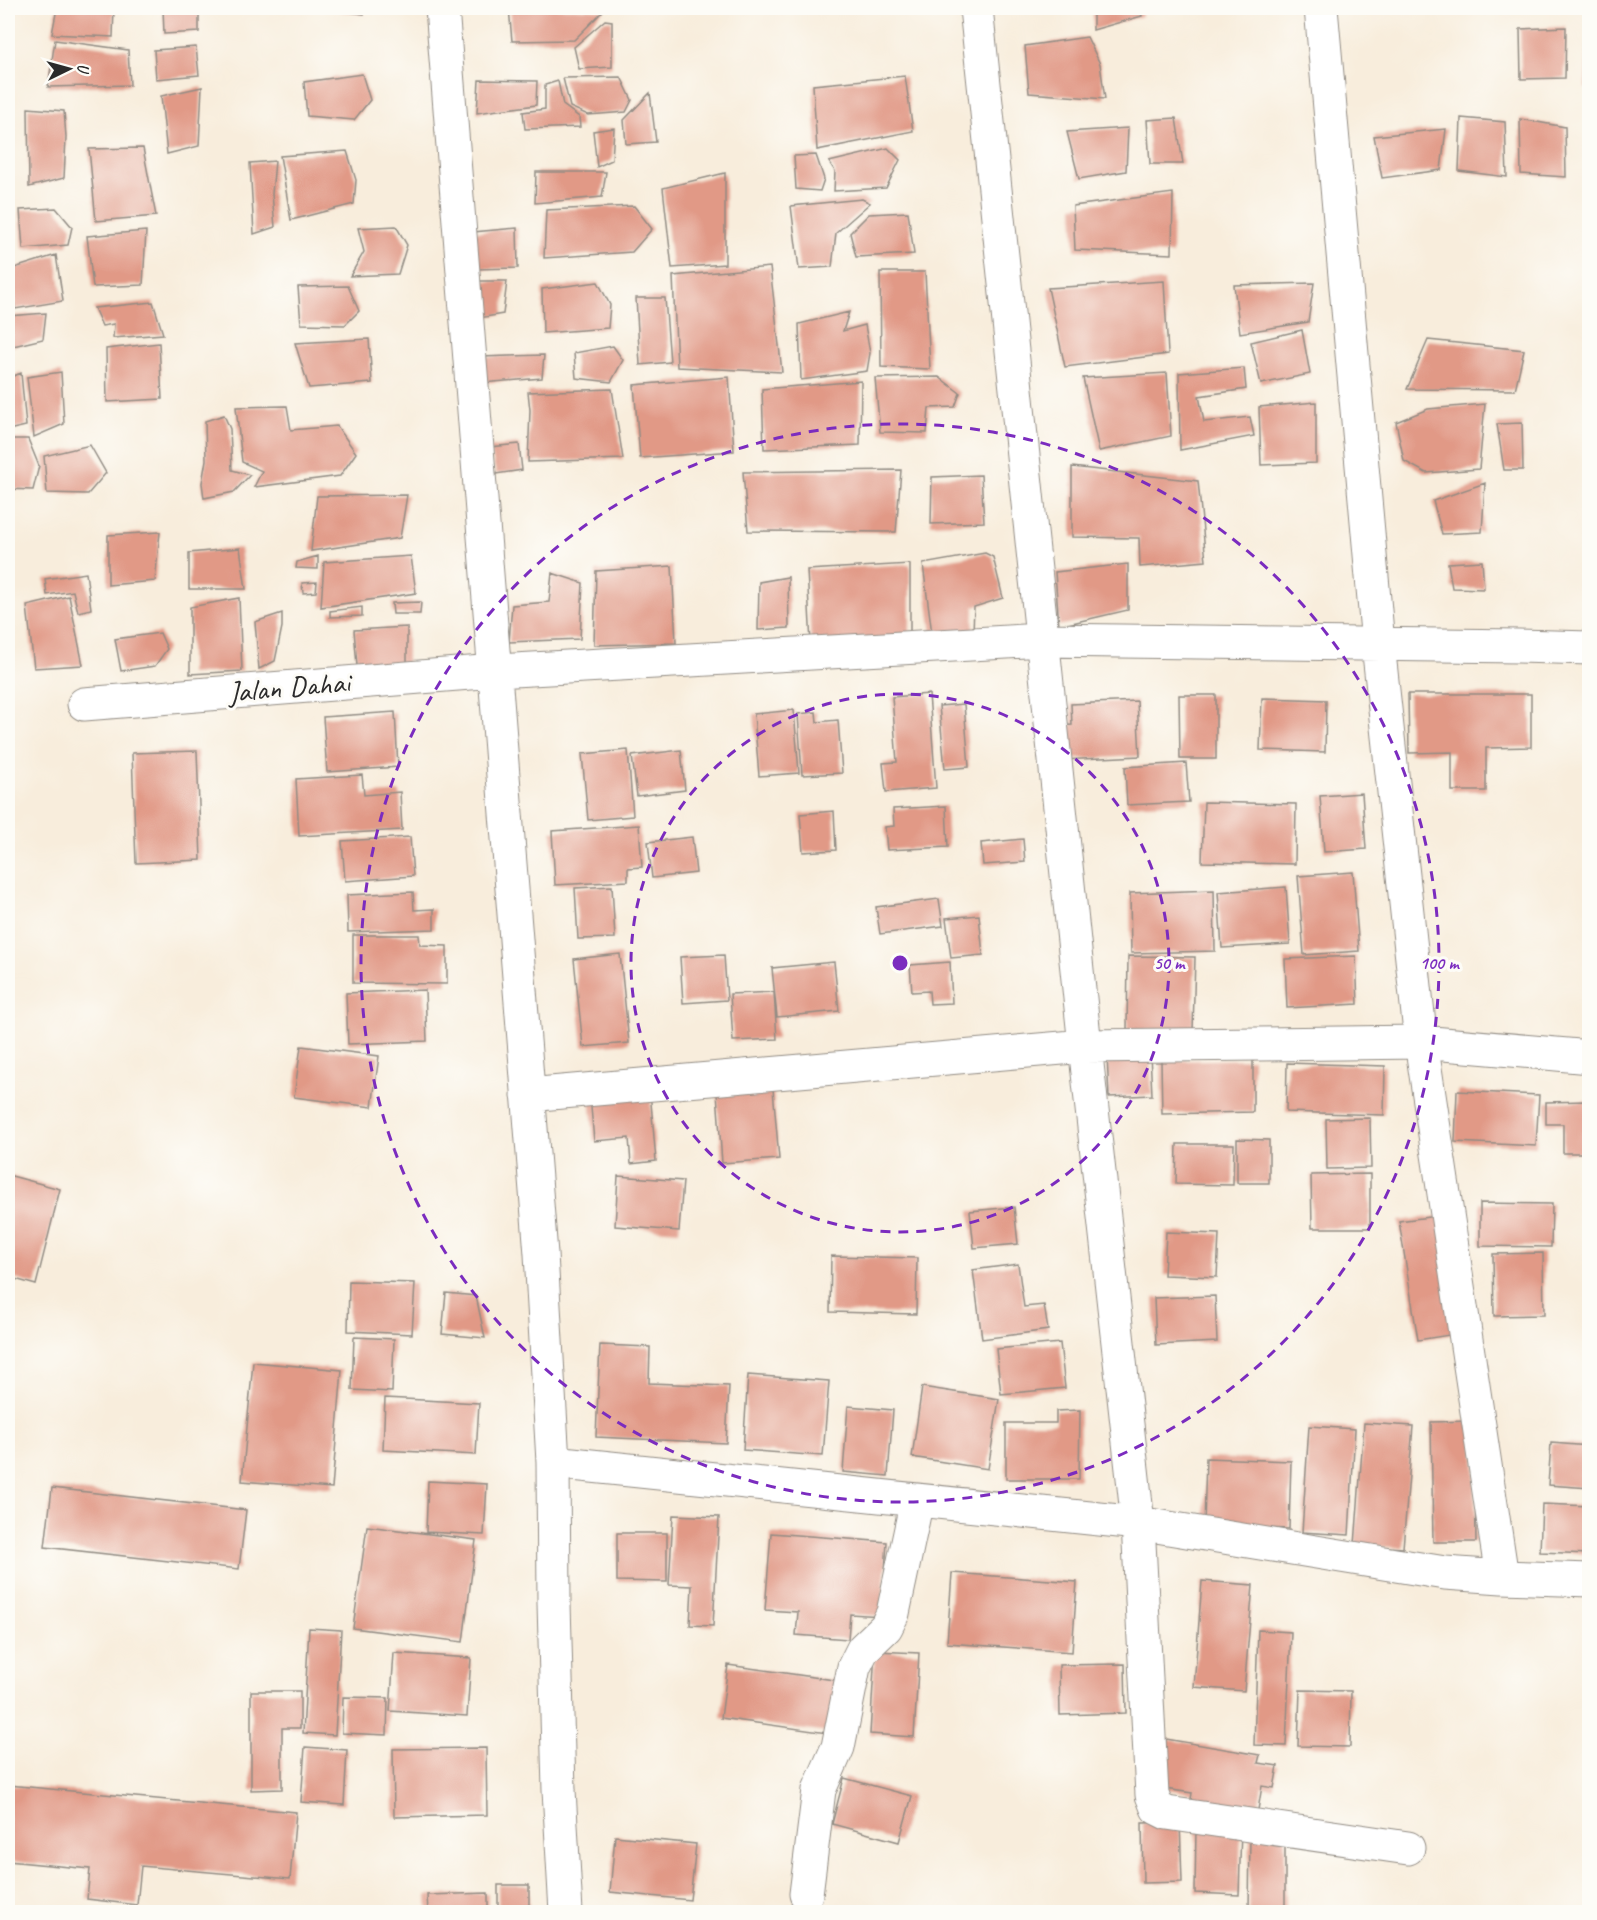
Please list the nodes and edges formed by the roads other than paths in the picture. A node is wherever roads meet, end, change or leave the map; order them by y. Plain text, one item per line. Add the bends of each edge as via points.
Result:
1 (442, 8) edge
2 (976, 8) edge
3 (1321, 8) edge
4 (1042, 640) junction
5 (1378, 644) junction
6 (1590, 648) edge
7 (495, 671) junction
8 (84, 704) dead end
9 (1421, 1042) junction
10 (1084, 1046) junction
11 (1590, 1057) edge
12 (528, 1095) junction
13 (554, 1462) junction
14 (917, 1500) junction
15 (1138, 1523) junction
16 (1502, 1577) junction
17 (1590, 1580) edge
18 (1408, 1848) dead end
19 (806, 1894) dead end
20 (566, 1912) edge

1 - 7 street
2 - 4 street
3 - 5 street
4 - 5 street, Jalan Dahai
4 - 7 street, Jalan Dahai
4 - 10 street
5 - 6 street, Jalan Dahai
5 - 9 street
7 - 8 street, Jalan Dahai
7 - 12 street
9 - 10 street
9 - 11 street
9 - 16 street
10 - 12 street
10 - 15 street
12 - 13 street
13 - 14 street
13 - 20 street via 554,1603
14 - 15 street
14 - 19 street via 892,1613 886,1627 863,1649 854,1668 838,1747 819,1790
15 - 16 street via 1445,1573
15 - 18 street via 1152,1796 1157,1808 1167,1813
16 - 17 street

